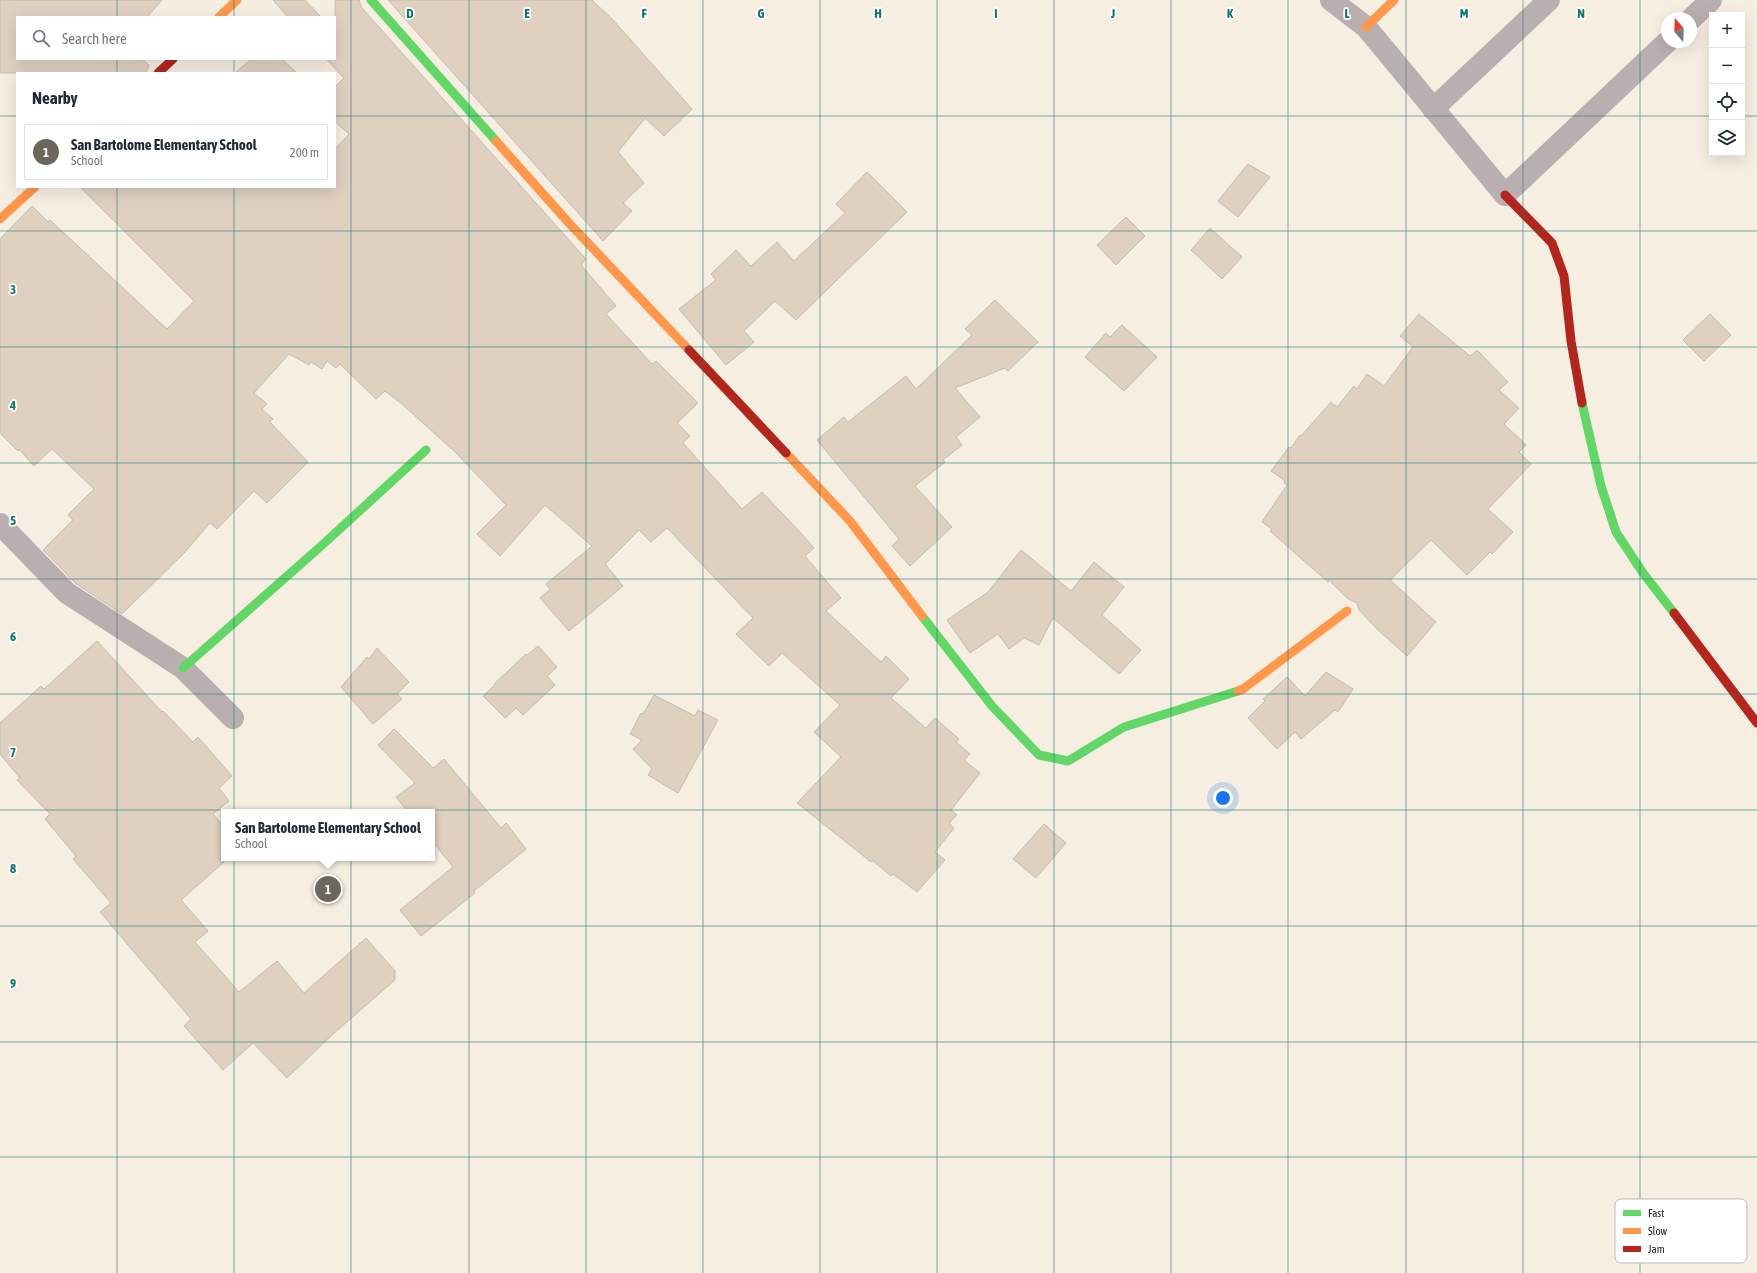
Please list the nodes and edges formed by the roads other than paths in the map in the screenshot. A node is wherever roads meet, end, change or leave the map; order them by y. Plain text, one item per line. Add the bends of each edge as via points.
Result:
1 (237, 0) edge
2 (371, 0) edge
3 (1331, 0) edge
4 (1394, 0) edge
5 (1549, 0) edge
6 (1711, 0) edge
7 (1697, 13) edge
8 (220, 16) edge
9 (1366, 27) junction
10 (1661, 48) edge
11 (172, 60) edge
12 (159, 72) edge
13 (1433, 109) junction
14 (33, 188) edge
15 (1505, 195) junction
16 (0, 219) edge
17 (426, 450) dead end
18 (0, 524) edge
19 (1347, 610) dead end
20 (183, 668) junction
21 (233, 718) dead end
22 (1757, 723) edge

1 - 8 street
2 - 19 street via 568,222 850,521 992,706 1039,755 1068,760 1124,727 1242,689
3 - 9 street
4 - 9 street
5 - 13 street
6 - 7 street
9 - 13 street
10 - 15 street
11 - 12 street
13 - 15 street
14 - 16 street
15 - 22 street via 1552,243 1564,276 1571,341 1585,422 1616,532 1643,574
17 - 20 street
18 - 20 street via 68,593
20 - 21 street

